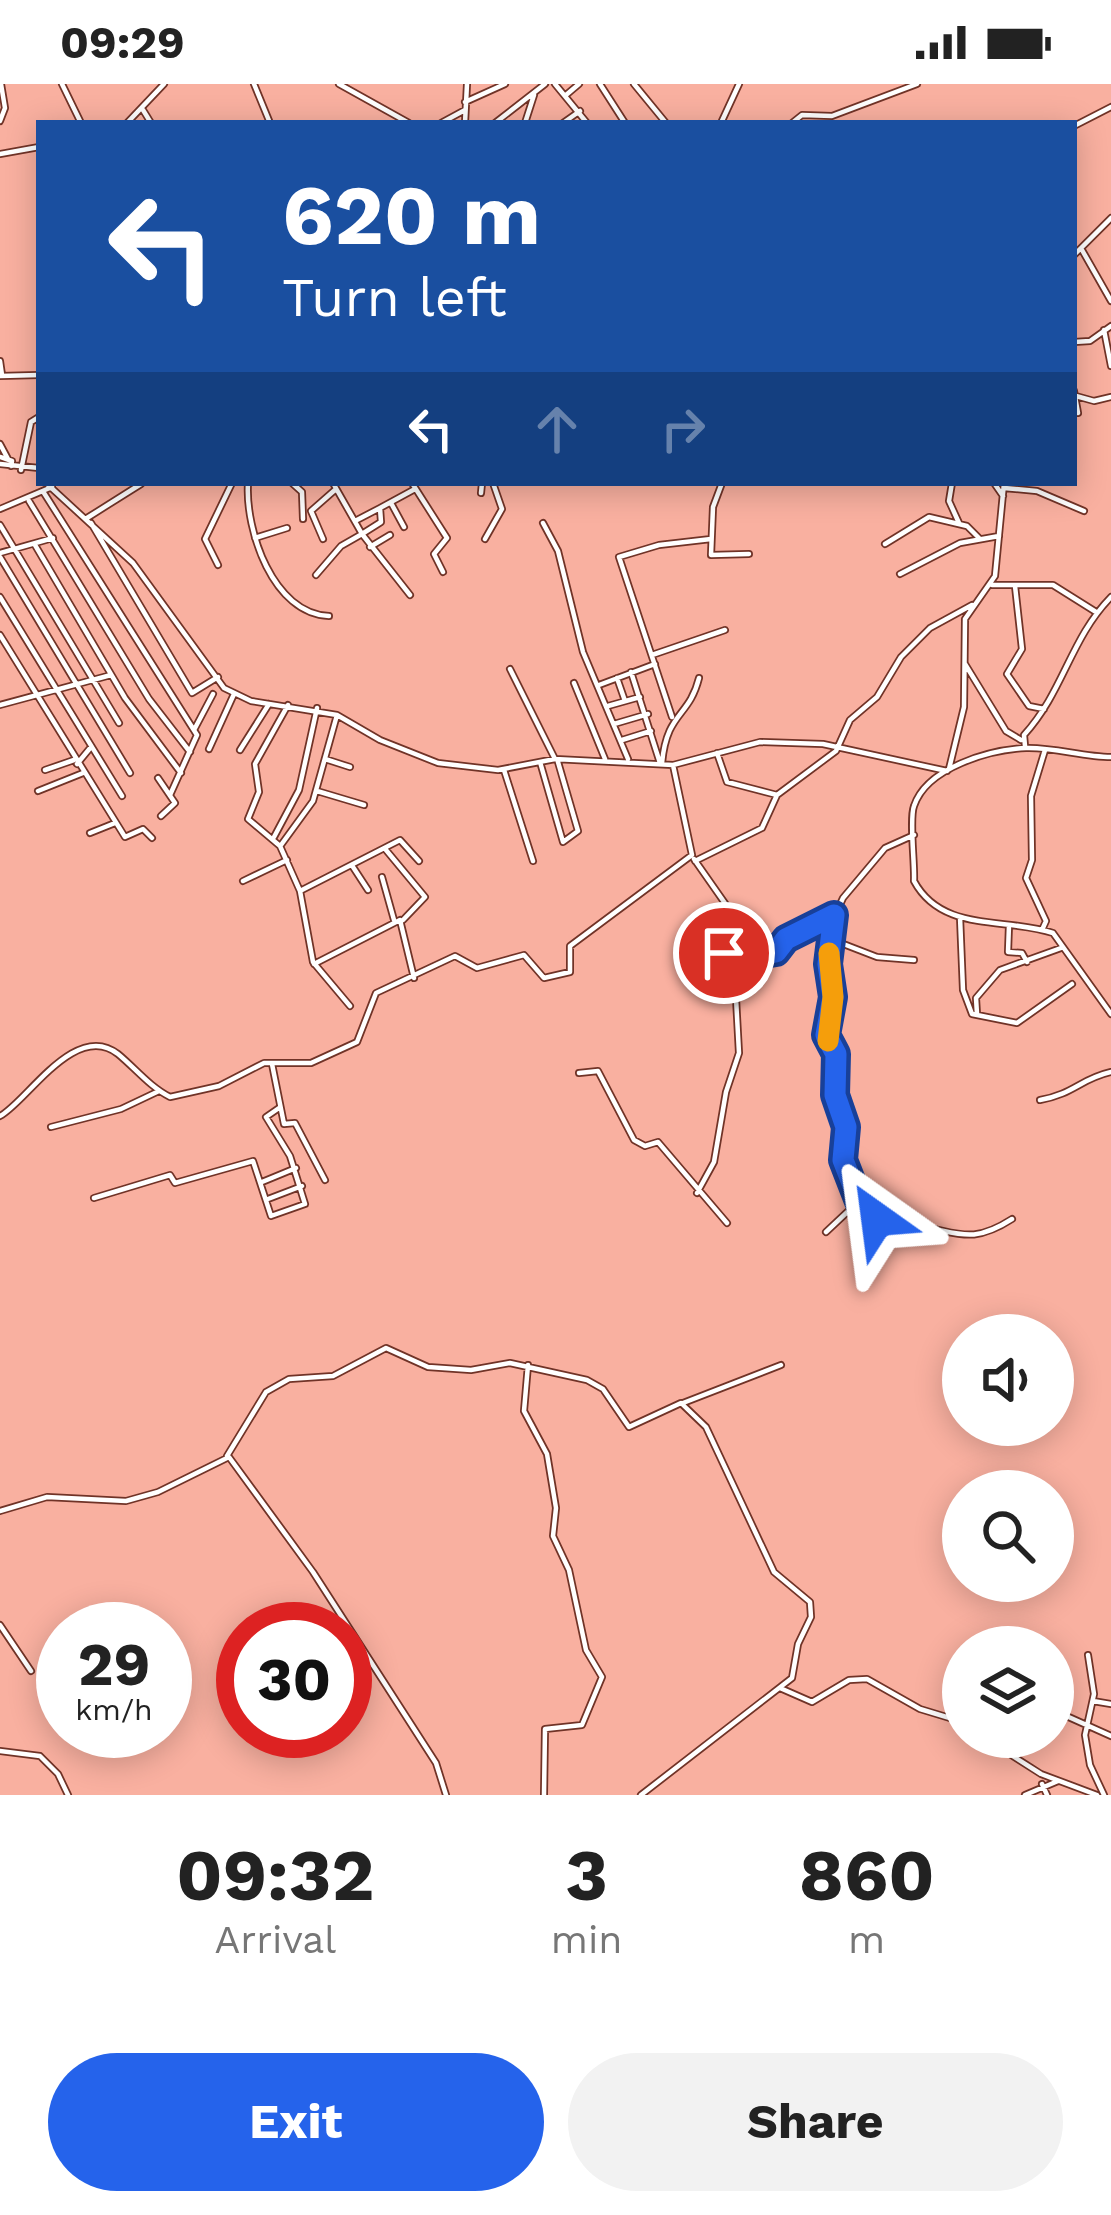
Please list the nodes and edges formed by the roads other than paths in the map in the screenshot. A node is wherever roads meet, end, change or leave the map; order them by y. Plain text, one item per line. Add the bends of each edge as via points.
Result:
1 (1, 84) edge
2 (62, 84) edge
3 (164, 84) edge
4 (254, 84) edge
5 (339, 84) edge
6 (358, 84) edge
7 (467, 84) edge
8 (505, 84) edge
9 (545, 84) edge
10 (555, 84) edge
11 (579, 84) edge
12 (600, 84) edge
13 (634, 84) edge
14 (739, 84) edge
15 (917, 84) edge
16 (348, 89) junction
17 (534, 91) junction
18 (566, 94) junction
19 (465, 106) junction
20 (1111, 107) edge
21 (143, 110) junction
22 (580, 111) junction
23 (80, 120) edge
24 (131, 120) edge
25 (149, 120) edge
26 (269, 120) edge
27 (404, 120) edge
28 (445, 120) edge
29 (465, 120) edge
30 (499, 120) edge
31 (528, 120) edge
32 (566, 120) edge
33 (585, 120) edge
34 (623, 120) edge
35 (664, 120) edge
36 (722, 120) edge
37 (796, 120) edge
38 (0, 121) edge
39 (1077, 124) edge
40 (36, 148) edge
41 (0, 154) edge
42 (1111, 218) edge
43 (1082, 250) junction
44 (1077, 253) edge
45 (1111, 302) edge
46 (1107, 328) edge
47 (1077, 342) edge
48 (0, 361) edge
49 (1111, 366) edge
50 (1, 375) edge
51 (36, 375) edge
52 (1077, 395) edge
53 (1111, 397) edge
54 (1077, 406) edge
55 (1078, 412) dead end
56 (36, 419) edge
57 (0, 444) edge
58 (0, 460) edge
59 (10, 463) junction
60 (20, 470) junction
61 (36, 472) edge
62 (48, 486) edge
63 (50, 486) edge
64 (138, 486) edge
65 (231, 486) edge
66 (248, 486) edge
67 (295, 486) edge
68 (334, 486) edge
69 (414, 486) edge
70 (482, 486) edge
71 (494, 486) edge
72 (721, 486) edge
73 (952, 486) edge
74 (1003, 489) edge
75 (44, 493) junction
76 (481, 493) dead end
77 (29, 501) junction
78 (391, 503) junction
79 (380, 508) junction
80 (0, 509) edge
81 (1084, 511) dead end
82 (303, 519) dead end
83 (89, 520) junction
84 (355, 520) junction
85 (543, 523) dead end
86 (959, 523) junction
87 (0, 525) edge
88 (404, 527) dead end
89 (287, 528) dead end
90 (362, 534) junction
91 (390, 535) dead end
92 (999, 536) junction
93 (52, 538) junction
94 (255, 538) junction
95 (979, 538) junction
96 (323, 539) dead end
97 (485, 539) dead end
98 (711, 539) junction
99 (885, 544) dead end
100 (35, 545) junction
101 (370, 547) junction
102 (16, 550) junction
103 (749, 554) dead end
104 (0, 559) edge
105 (218, 565) dead end
106 (443, 572) dead end
107 (900, 574) dead end
108 (316, 575) dead end
109 (992, 586) junction
110 (1015, 586) junction
111 (410, 596) dead end
112 (0, 597) edge
113 (1111, 597) edge
114 (972, 605) junction
115 (1096, 612) junction
116 (329, 616) dead end
117 (725, 630) dead end
118 (0, 635) edge
119 (652, 655) junction
120 (656, 664) junction
121 (965, 664) junction
122 (510, 669) dead end
123 (631, 672) junction
124 (111, 675) junction
125 (218, 677) junction
126 (616, 678) junction
127 (699, 678) dead end
128 (92, 680) junction
129 (574, 682) dead end
130 (73, 685) junction
131 (598, 685) junction
132 (55, 690) junction
133 (213, 694) dead end
134 (234, 694) junction
135 (34, 695) junction
136 (640, 697) junction
137 (625, 701) junction
138 (269, 704) junction
139 (0, 705) edge
140 (288, 705) junction
141 (608, 706) junction
142 (317, 708) junction
143 (1044, 709) junction
144 (648, 714) junction
145 (337, 715) junction
146 (672, 718) junction
147 (119, 723) dead end
148 (614, 724) junction
149 (194, 730) junction
150 (651, 731) junction
151 (1022, 740) junction
152 (620, 741) junction
153 (91, 748) junction
154 (838, 748) junction
155 (1030, 748) junction
156 (209, 749) dead end
157 (240, 750) dead end
158 (1046, 750) junction
159 (190, 752) junction
160 (716, 752) junction
161 (1111, 757) edge
162 (325, 759) junction
163 (605, 759) junction
164 (628, 759) junction
165 (556, 760) junction
166 (75, 762) junction
167 (539, 762) junction
168 (661, 763) junction
169 (673, 765) junction
170 (350, 767) dead end
171 (44, 770) dead end
172 (504, 770) junction
173 (948, 770) junction
174 (181, 772) junction
175 (82, 773) junction
176 (130, 773) dead end
177 (158, 778) dead end
178 (38, 791) dead end
179 (317, 791) junction
180 (170, 795) junction
181 (777, 795) junction
182 (122, 796) dead end
183 (364, 805) dead end
184 (161, 816) dead end
185 (115, 823) junction
186 (90, 833) dead end
187 (914, 835) junction
188 (274, 837) junction
189 (152, 838) dead end
190 (280, 846) junction
191 (386, 850) junction
192 (693, 858) junction
193 (287, 860) junction
194 (419, 861) dead end
195 (533, 861) dead end
196 (353, 867) junction
197 (382, 877) dead end
198 (243, 881) dead end
199 (368, 890) dead end
200 (300, 891) junction
201 (834, 915) junction
202 (960, 916) junction
203 (394, 920) junction
204 (403, 922) junction
205 (1009, 925) junction
206 (1042, 930) junction
207 (833, 940) junction
208 (1061, 948) junction
209 (727, 958) junction
210 (914, 960) dead end
211 (1028, 962) junction
212 (314, 964) junction
213 (414, 978) junction
214 (1072, 984) dead end
215 (350, 1006) dead end
216 (1111, 1014) edge
217 (977, 1015) junction
218 (272, 1063) junction
219 (579, 1072) dead end
220 (1111, 1072) edge
221 (159, 1091) junction
222 (1040, 1100) dead end
223 (279, 1108) junction
224 (0, 1116) edge
225 (51, 1127) dead end
226 (296, 1168) junction
227 (325, 1180) dead end
228 (261, 1183) junction
229 (302, 1186) junction
230 (698, 1193) junction
231 (94, 1198) dead end
232 (266, 1199) junction
233 (859, 1201) junction
234 (1012, 1219) dead end
235 (727, 1223) dead end
236 (826, 1232) dead end
237 (528, 1365) junction
238 (781, 1365) dead end
239 (683, 1403) junction
240 (227, 1456) junction
241 (0, 1511) edge
242 (0, 1625) edge
243 (1088, 1655) dead end
244 (32, 1671) dead end
245 (780, 1688) junction
246 (1092, 1701) junction
247 (1111, 1704) edge
248 (942, 1716) edge
249 (1074, 1719) edge
250 (1084, 1724) junction
251 (1111, 1736) edge
252 (0, 1751) edge
253 (1019, 1758) edge
254 (1059, 1781) junction
255 (1042, 1784) junction
256 (652, 1790) junction
257 (68, 1795) edge
258 (446, 1795) edge
259 (544, 1795) edge
260 (641, 1795) edge
261 (660, 1795) edge
262 (1025, 1795) edge
263 (1047, 1795) edge
264 (1100, 1795) edge

1 - 38 street
2 - 23 street
3 - 21 street
4 - 26 street
5 - 16 street
6 - 16 street
7 - 19 street
8 - 19 street
9 - 17 street
10 - 18 street
11 - 18 street
12 - 34 street
13 - 35 street
14 - 36 street
15 - 37 street via 832,116
16 - 27 street
17 - 30 street
17 - 31 street
18 - 22 street
19 - 28 street
19 - 29 street
20 - 39 street
21 - 24 street
21 - 25 street
22 - 32 street
22 - 33 street
40 - 41 street
42 - 43 street
43 - 44 street
43 - 45 street
46 - 47 street
46 - 49 street
48 - 50 street
50 - 51 street
52 - 53 street
54 - 55 street
56 - 60 street
57 - 59 street
58 - 59 street
59 - 60 street
60 - 61 street
62 - 75 street
63 - 83 street
64 - 83 street
65 - 105 street via 205,539
66 - 94 street
67 - 82 street
68 - 84 street
68 - 96 street via 310,515
69 - 78 street
69 - 106 street via 447,538 434,554
70 - 76 street
71 - 97 street via 502,509
72 - 98 street
73 - 86 street
74 - 81 street via 1037,491
74 - 92 street
75 - 77 street
75 - 149 street
77 - 80 street
77 - 93 street
78 - 79 street
78 - 88 street
79 - 84 street
79 - 90 street via 381,523
83 - 125 street via 140,571
83 - 125 street via 191,693
84 - 90 street
85 - 131 street
86 - 95 street
86 - 99 street via 929,518
87 - 102 street
89 - 94 street
90 - 101 street
90 - 108 street
91 - 101 street
92 - 95 street
92 - 109 street
93 - 100 street
93 - 159 street
94 - 116 street via 292,602 309,615
95 - 107 street
98 - 103 street via 711,556
98 - 119 street via 619,557
100 - 102 street
100 - 124 street
101 - 111 street
102 - 104 street
102 - 128 street
104 - 130 street
109 - 110 street
109 - 114 street
110 - 115 street via 1058,587
110 - 143 street via 1022,649 1007,674 1029,706
112 - 132 street
113 - 115 street
114 - 121 street
114 - 154 street via 930,628 901,658 877,697 850,720
115 - 143 street
117 - 119 street
118 - 135 street
119 - 120 street
120 - 123 street
120 - 146 street
121 - 151 street via 1006,731
121 - 173 street via 962,722
122 - 165 street
123 - 126 street
123 - 136 street
124 - 128 street
124 - 174 street
125 - 134 street
126 - 131 street
126 - 137 street
127 - 146 street via 692,700
128 - 130 street
128 - 147 street
129 - 163 street
130 - 132 street
130 - 176 street
131 - 141 street
132 - 135 street
132 - 153 street
133 - 149 street
134 - 138 street
134 - 156 street
135 - 139 street
135 - 166 street
136 - 137 street
136 - 144 street
137 - 141 street
138 - 140 street
138 - 157 street
140 - 142 street
140 - 188 street via 254,766 259,792 247,815
141 - 148 street
142 - 145 street
142 - 188 street via 299,790
143 - 151 street
144 - 148 street
144 - 150 street
145 - 162 street
145 - 172 street via 438,763
146 - 168 street
148 - 152 street
149 - 159 street
150 - 152 street
150 - 168 street
151 - 155 street
152 - 164 street
153 - 166 street
153 - 182 street
154 - 160 street via 760,742
154 - 173 street
154 - 181 street
155 - 158 street
155 - 173 street
158 - 161 street
158 - 206 street via 1030,796 1026,878 1046,921
159 - 174 street
160 - 169 street
160 - 181 street via 727,782
162 - 170 street
162 - 179 street
163 - 164 street
163 - 165 street
164 - 168 street
165 - 167 street
165 - 167 street via 578,831 563,842
166 - 171 street
166 - 175 street
167 - 172 street
168 - 169 street
169 - 192 street
172 - 195 street
173 - 187 street via 916,800
174 - 180 street
175 - 178 street
175 - 185 street
177 - 180 street
179 - 183 street
179 - 190 street
180 - 184 street via 174,805
181 - 192 street via 762,828
185 - 186 street
185 - 189 street via 125,838 143,829
187 - 201 street via 885,848
187 - 202 street via 916,887
188 - 190 street
190 - 193 street
191 - 194 street via 402,841
191 - 196 street
191 - 204 street via 425,897
192 - 209 street via 729,909 715,933
192 - 213 street via 570,946 567,973 544,978 524,955 477,968 459,956
193 - 198 street
193 - 200 street
196 - 199 street
196 - 200 street
197 - 203 street
200 - 212 street
201 - 207 street
201 - 209 street via 776,952
202 - 205 street
202 - 217 street via 965,1001
203 - 204 street
203 - 212 street
204 - 213 street
205 - 206 street
205 - 211 street via 1009,952 1022,952
206 - 208 street
207 - 210 street
207 - 233 street via 826,1035 846,1127 843,1160
208 - 211 street
208 - 216 street
209 - 230 street via 738,1060 714,1162
211 - 217 street via 986,984
212 - 215 street
213 - 218 street via 373,996 352,1045 302,1065
214 - 217 street via 1017,1022
218 - 221 street via 219,1086 173,1097
218 - 223 street
219 - 230 street via 601,1074 634,1140 657,1141
220 - 222 street via 1066,1097
221 - 224 street via 114,1051 88,1051 54,1063
221 - 225 street
223 - 226 street via 266,1118
223 - 227 street
226 - 228 street
226 - 229 street
228 - 231 street via 254,1161
228 - 232 street
229 - 232 street
229 - 232 street via 307,1203 272,1216
230 - 235 street
233 - 234 street via 885,1226 951,1236
233 - 236 street
237 - 239 street via 597,1384 629,1427
237 - 240 street via 428,1367 398,1351 376,1351 333,1376 294,1377 266,1392
237 - 259 street via 524,1411 548,1454 553,1536 586,1650 602,1677 582,1725 545,1730
238 - 239 street
239 - 245 street via 706,1427 774,1572 810,1602 795,1673
240 - 241 street via 126,1501 47,1497
240 - 258 street via 436,1762
242 - 244 street
243 - 246 street
245 - 248 street via 812,1702 851,1678 867,1679
245 - 256 street
246 - 247 street
246 - 250 street
249 - 250 street
250 - 251 street
250 - 264 street
252 - 257 street via 40,1756
253 - 254 street
254 - 255 street
254 - 264 street
255 - 262 street
255 - 263 street
256 - 260 street
256 - 261 street

